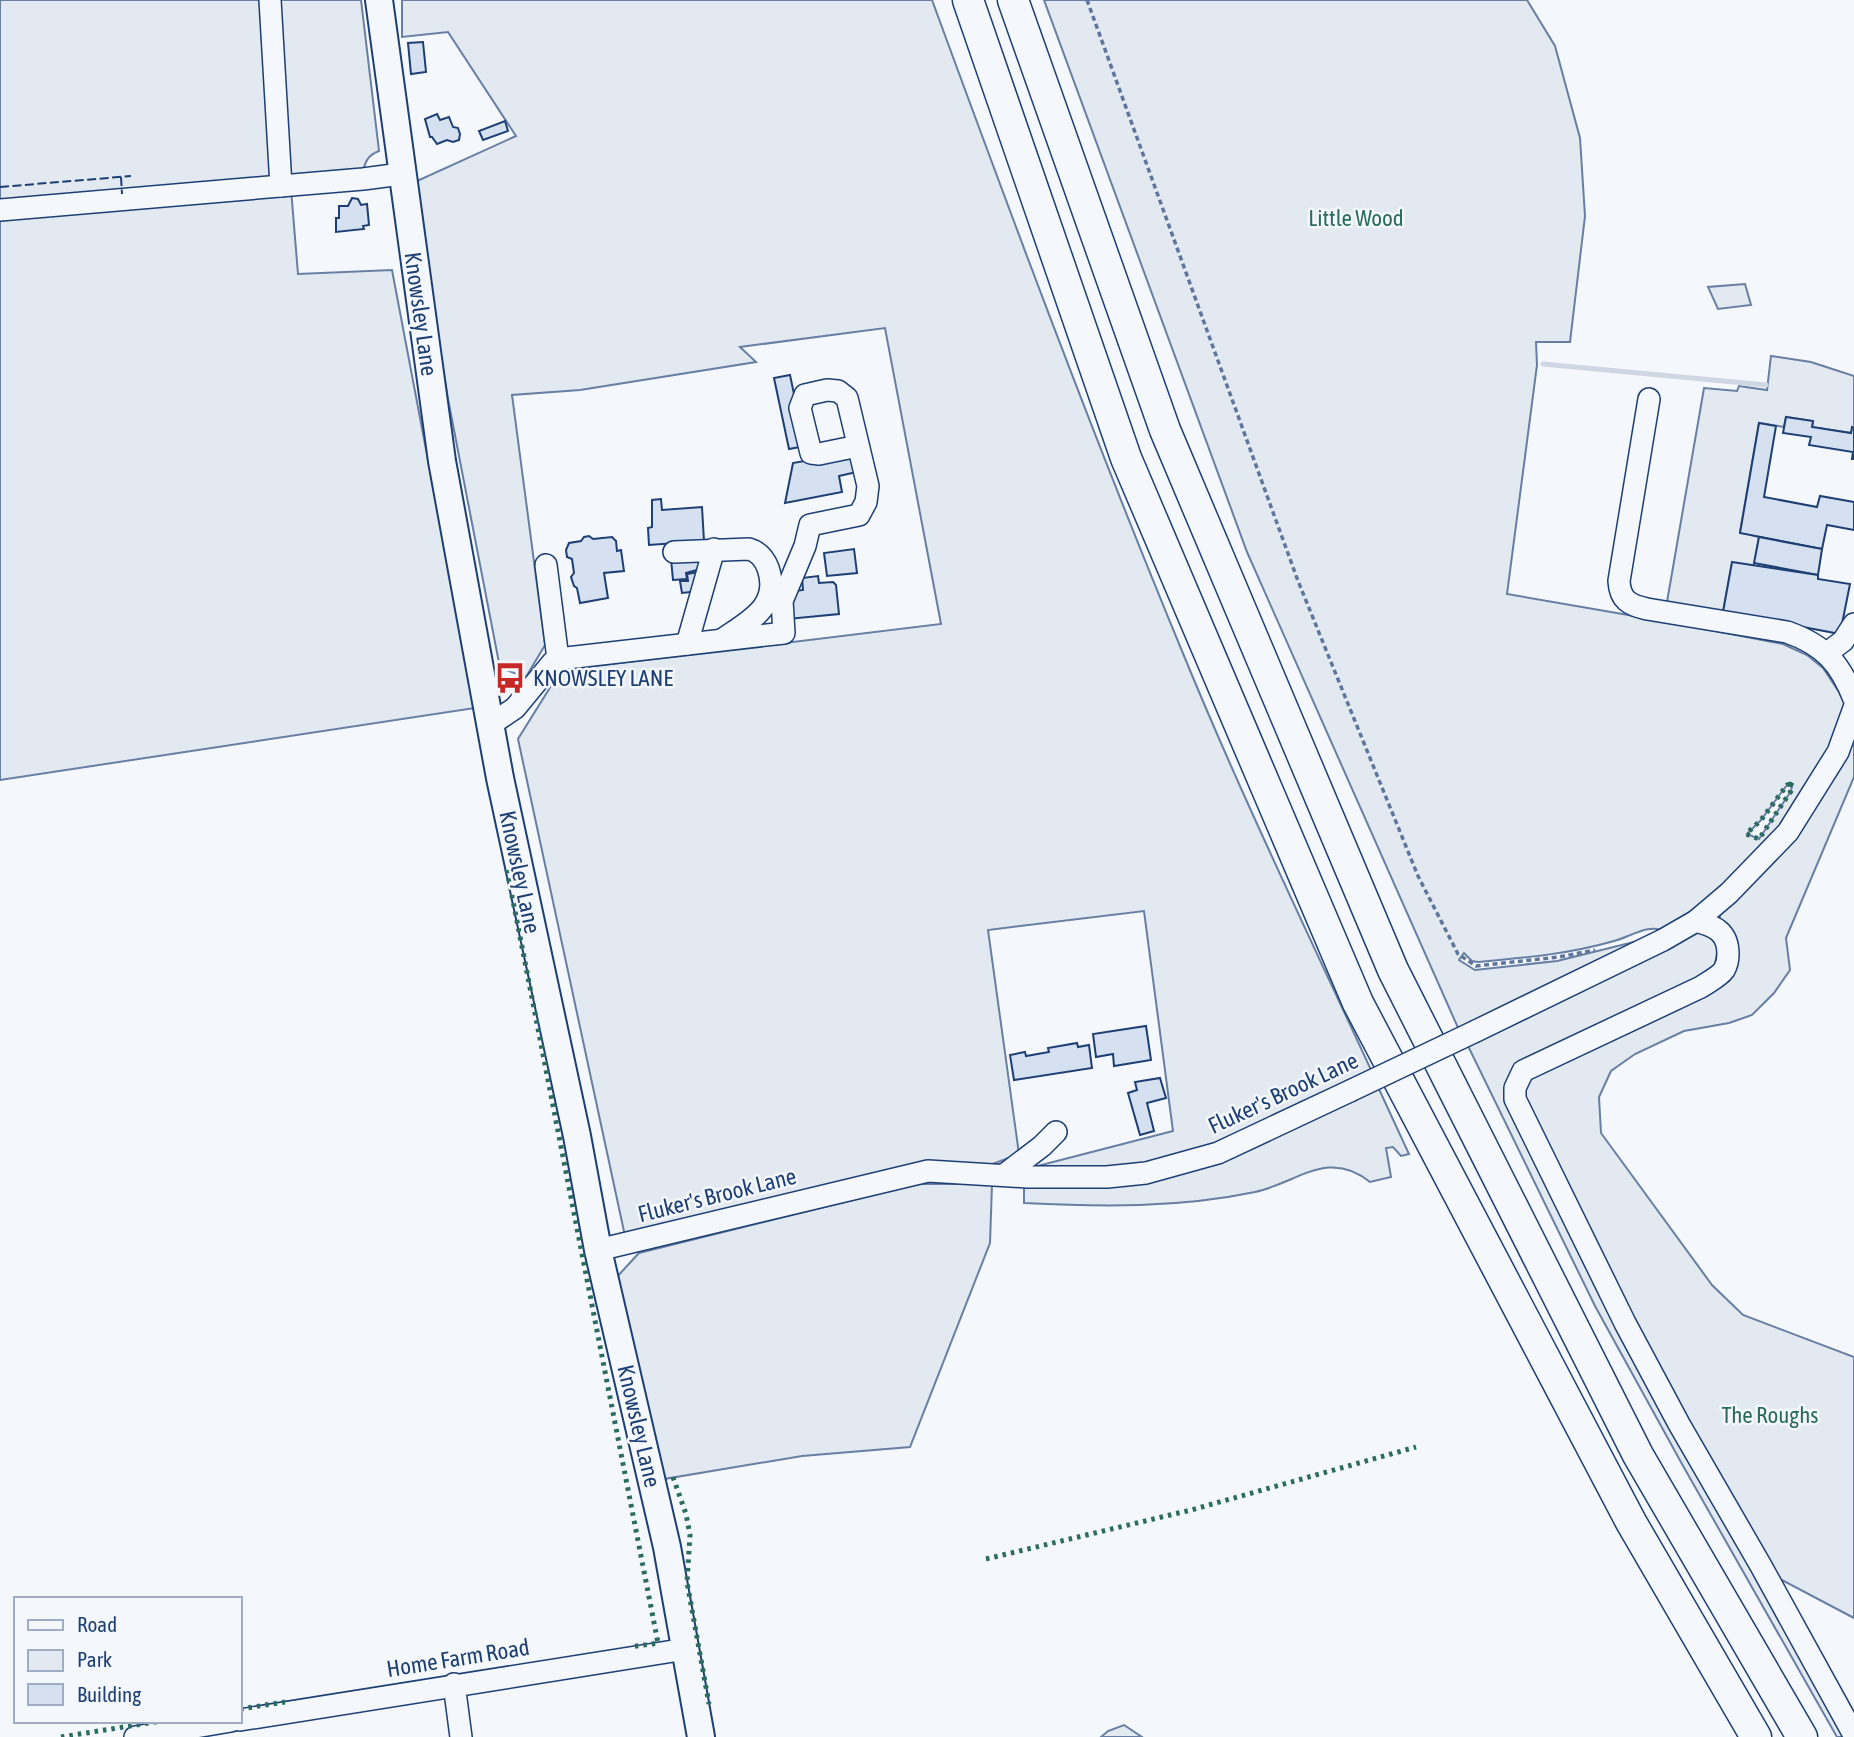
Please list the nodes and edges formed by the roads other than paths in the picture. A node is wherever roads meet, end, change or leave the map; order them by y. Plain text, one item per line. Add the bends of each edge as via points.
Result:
1 (270, 0) edge
2 (379, 0) edge
3 (968, 0) edge
4 (1013, 0) edge
5 (401, 174) junction
6 (281, 186) junction
7 (0, 210) edge
8 (1649, 399) dead end
9 (858, 446) dead end
10 (714, 549) junction
11 (674, 552) dead end
12 (546, 565) dead end
13 (1854, 624) edge
14 (720, 641) junction
15 (687, 645) junction
16 (1827, 653) junction
17 (558, 659) junction
18 (1854, 699) edge
19 (1854, 708) edge
20 (490, 724) junction
21 (1696, 921) junction
22 (1056, 1132) dead end
23 (1004, 1175) junction
24 (598, 1250) junction
25 (686, 1650) junction
26 (454, 1684) junction
27 (242, 1720) edge
28 (219, 1723) edge
29 (1854, 1735) edge
30 (135, 1737) edge
31 (461, 1737) edge
32 (701, 1737) edge
33 (1756, 1737) edge
34 (1802, 1737) edge

1 - 6 street
2 - 5 main road, Knowsley Lane
3 - 33 highway via 1126,458 1358,1003 1631,1522
4 - 34 highway via 1165,430 1393,970 1638,1455
5 - 6 street
5 - 20 main road, Knowsley Lane via 442,461
6 - 7 street
8 - 16 street via 1619,580 1624,600 1631,606 1787,632 1808,639
9 - 14 street via 868,486 866,502 859,515 810,525 782,601 784,634
10 - 11 street
10 - 14 street via 756,551 771,579 763,610
10 - 15 street
12 - 17 street
13 - 16 street via 1843,641
14 - 15 street
15 - 17 street
16 - 18 street
17 - 20 street via 515,708
19 - 21 street, Fluker's Brook Lane via 1838,752 1788,832
20 - 24 main road, Knowsley Lane
21 - 23 street, Fluker's Brook Lane, bridge via 1218,1153 1146,1174
21 - 29 street via 1724,933 1728,960 1723,972 1523,1071 1515,1099 1631,1334
22 - 23 street
23 - 24 street, Fluker's Brook Lane via 928,1171
24 - 25 main road, Knowsley Lane via 667,1547
25 - 26 street, Home Farm Road
25 - 32 main road, Knowsley Lane
26 - 27 street, Home Farm Road
26 - 31 street
28 - 30 street

